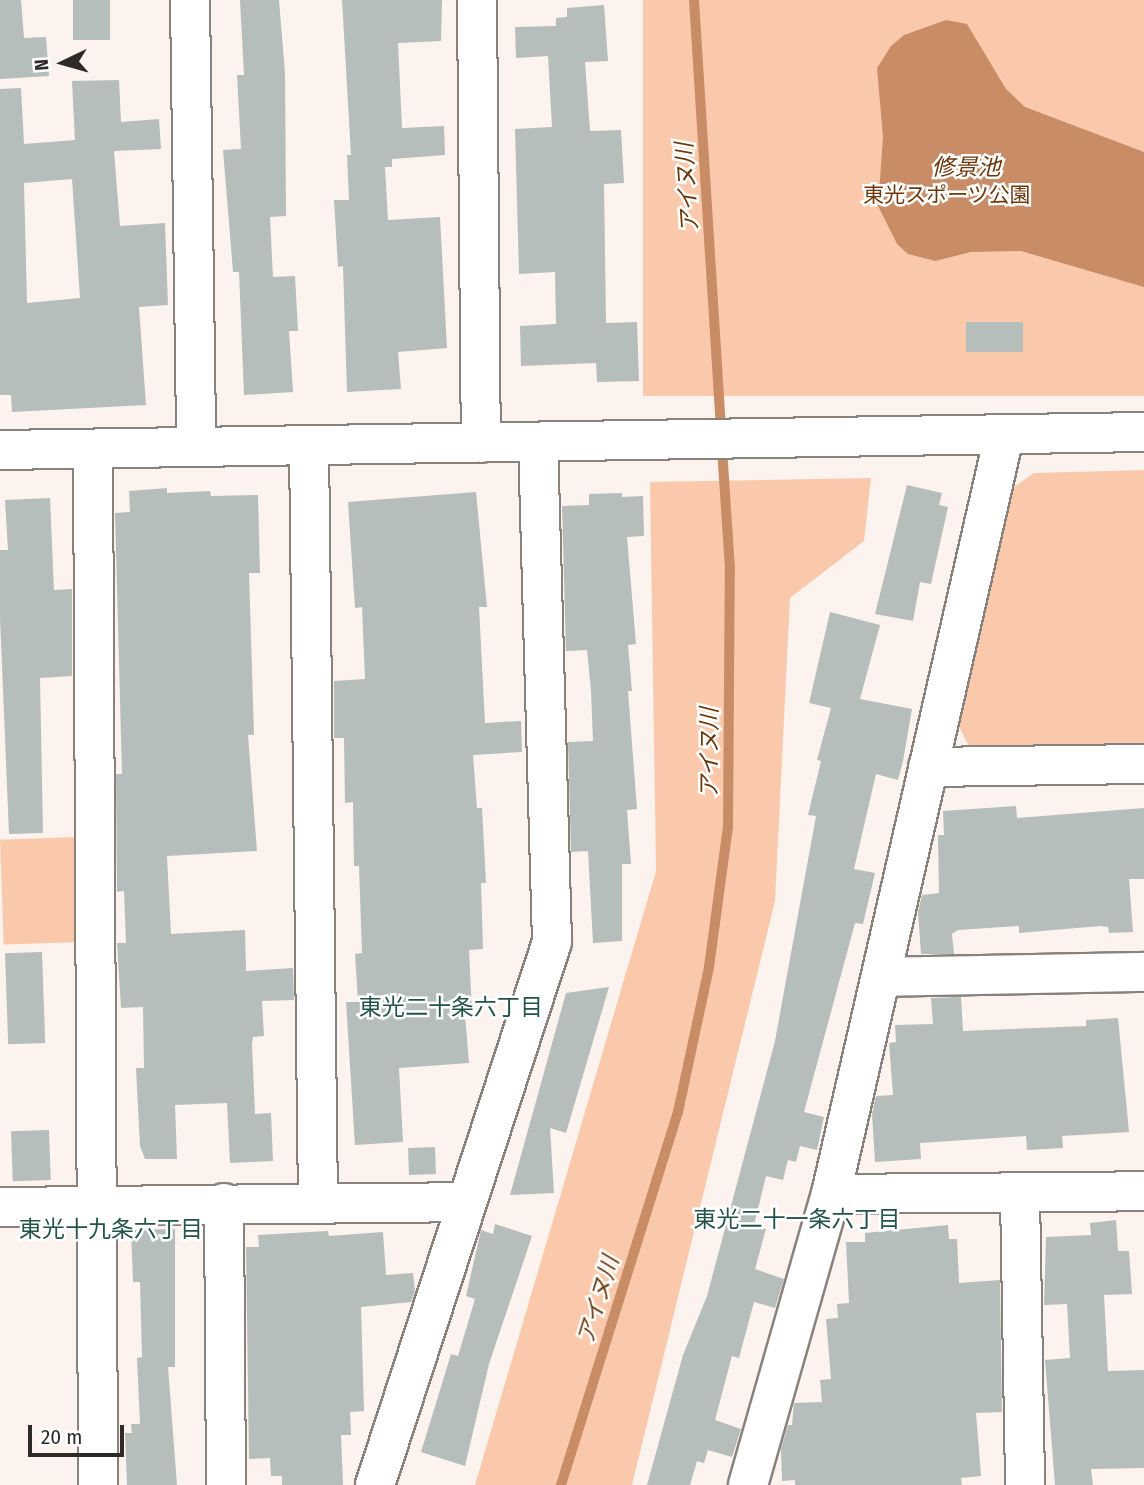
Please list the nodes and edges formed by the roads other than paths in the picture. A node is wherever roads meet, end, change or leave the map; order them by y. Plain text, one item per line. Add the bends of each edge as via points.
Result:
1 (190, 0) edge
2 (477, 0) edge
3 (1144, 432) edge
4 (1004, 436) junction
5 (538, 442) junction
6 (481, 443) junction
7 (309, 445) junction
8 (197, 447) junction
9 (93, 449) junction
10 (0, 450) edge
11 (1144, 764) edge
12 (928, 767) junction
13 (1144, 972) edge
14 (882, 977) junction
15 (1144, 1191) edge
16 (831, 1194) junction
17 (1020, 1194) junction
18 (318, 1201) junction
19 (465, 1202) junction
20 (224, 1203) junction
21 (99, 1205) junction
22 (0, 1207) edge
23 (98, 1485) edge
24 (226, 1485) edge
25 (375, 1485) edge
26 (748, 1485) edge
27 (1026, 1485) edge

1 - 8 street
2 - 6 street
3 - 4 street
4 - 5 street
4 - 12 street
5 - 6 street
5 - 19 street via 552,942
6 - 7 street
7 - 8 street
7 - 18 street
8 - 9 street
9 - 10 street
9 - 21 street
11 - 12 street
12 - 14 street
13 - 14 street
14 - 16 street
15 - 17 street
16 - 17 street
16 - 26 street
17 - 27 street
18 - 19 street
18 - 20 street
19 - 25 street
20 - 21 street
20 - 24 street
21 - 22 street
21 - 23 street

